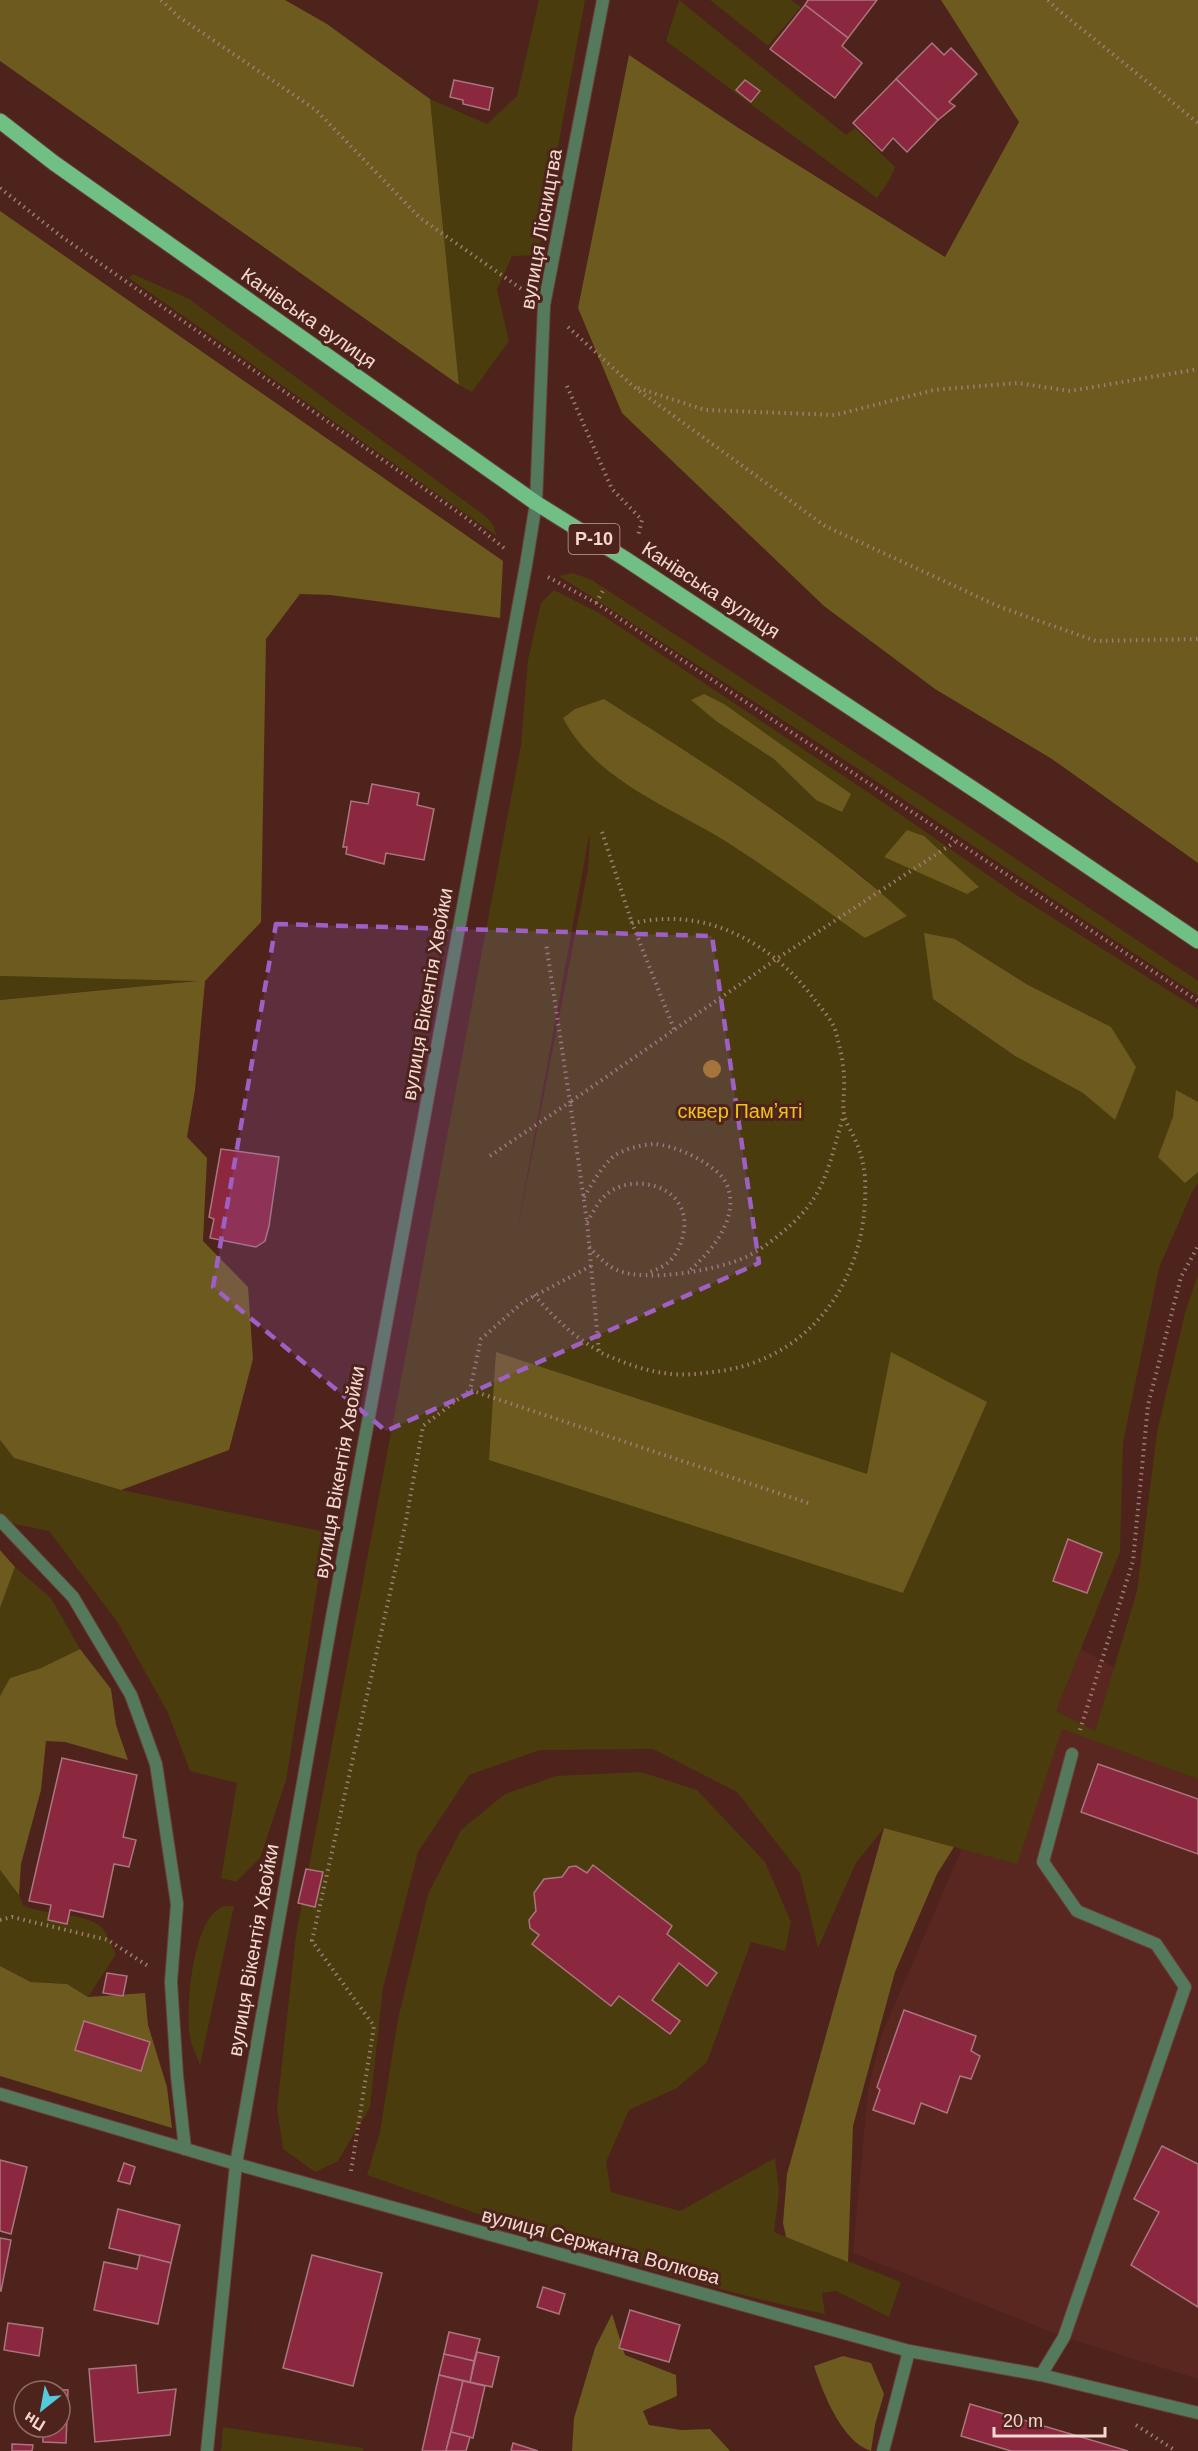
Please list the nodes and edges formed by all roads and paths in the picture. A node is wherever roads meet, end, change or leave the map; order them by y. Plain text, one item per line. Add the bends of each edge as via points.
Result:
1 (161, 0) edge
2 (603, 0) edge
3 (1048, 0) edge
4 (0, 121) edge
5 (1198, 123) edge
6 (0, 188) edge
7 (544, 305) junction
8 (1198, 369) edge
9 (567, 384) dead end
10 (634, 387) junction
11 (536, 503) junction
12 (638, 537) dead end
13 (526, 565) junction
14 (604, 589) dead end
15 (596, 603) junction
16 (1198, 639) edge
17 (602, 832) dead end
18 (955, 842) junction
19 (632, 923) junction
20 (1198, 941) edge
21 (546, 943) dead end
22 (778, 958) junction
23 (1198, 1001) edge
24 (674, 1029) junction
25 (570, 1101) junction
26 (844, 1115) junction
27 (490, 1156) dead end
28 (584, 1197) junction
29 (587, 1222) junction
30 (588, 1246) junction
31 (1198, 1246) edge
32 (591, 1266) junction
33 (689, 1272) junction
34 (643, 1274) junction
35 (534, 1295) junction
36 (599, 1352) junction
37 (470, 1390) junction
38 (811, 1504) dead end
39 (0, 1520) edge
40 (1072, 1754) joint
41 (0, 1920) edge
42 (171, 1982) junction
43 (0, 2094) edge
44 (185, 2149) junction
45 (236, 2164) junction
46 (346, 2195) junction
47 (909, 2351) junction
48 (1041, 2374) junction
49 (1198, 2413) edge
50 (207, 2451) edge
51 (883, 2451) edge

1 - 7 path via 179,17 316,110 420,218
2 - 7 street, вулиця Лісництва
3 - 5 path
4 - 11 main road, Канівська вулиця / Р-10
6 - 13 path via 62,237 455,511
7 - 10 path
7 - 11 street, вулиця Лісництва
8 - 10 path via 1070,391 1017,383 934,390 835,416 705,410
9 - 12 path via 612,489 642,520
10 - 16 path via 825,526 1000,607 1096,641
11 - 13 street, вулиця Вікентія Хвойки
11 - 20 main road, Канівська вулиця / Р-10
13 - 15 path
13 - 45 street, вулиця Вікентія Хвойки
14 - 15 path
15 - 18 path
17 - 19 path
18 - 22 path
18 - 23 path
19 - 22 path via 670,919 698,922 752,942
19 - 24 path
21 - 25 path
22 - 24 path
22 - 26 path via 801,981 834,1026 844,1075
24 - 25 path
25 - 27 path
25 - 28 path
26 - 33 path via 826,1176 804,1211 747,1256
26 - 36 path via 863,1159 865,1181 860,1244 830,1308 783,1348 742,1368 666,1374 636,1368
28 - 29 path
28 - 33 path via 612,1157 639,1147 655,1144 674,1149 715,1169 727,1184 731,1205 720,1237
29 - 30 path
29 - 34 path via 602,1198 615,1188 633,1183 648,1183 674,1199 683,1211 684,1233 677,1254 663,1269
30 - 32 path
30 - 34 path via 616,1270
31 - 40 path via 1181,1277 1148,1406 1133,1561
32 - 35 path
32 - 36 path
33 - 34 path
35 - 36 path via 574,1337
35 - 37 path via 481,1339
37 - 38 path
37 - 46 path via 423,1426 405,1526 312,1941 374,2026
39 - 42 street via 73,1598 131,1695 156,1764 177,1904
40 - 48 street via 1043,1862 1077,1911 1156,1944 1185,1987 1064,2337
41 - 42 path via 12,1917 108,1940
42 - 44 street
43 - 44 street, вулиця Сержанта Волкова
44 - 45 street, вулиця Сержанта Волкова
45 - 46 street, вулиця Сержанта Волкова
45 - 50 street, вулиця Вікентія Хвойки
46 - 47 street, вулиця Сержанта Волкова
47 - 48 street, вулиця Сержанта Волкова
47 - 51 street
48 - 49 street, вулиця Сержанта Волкова

